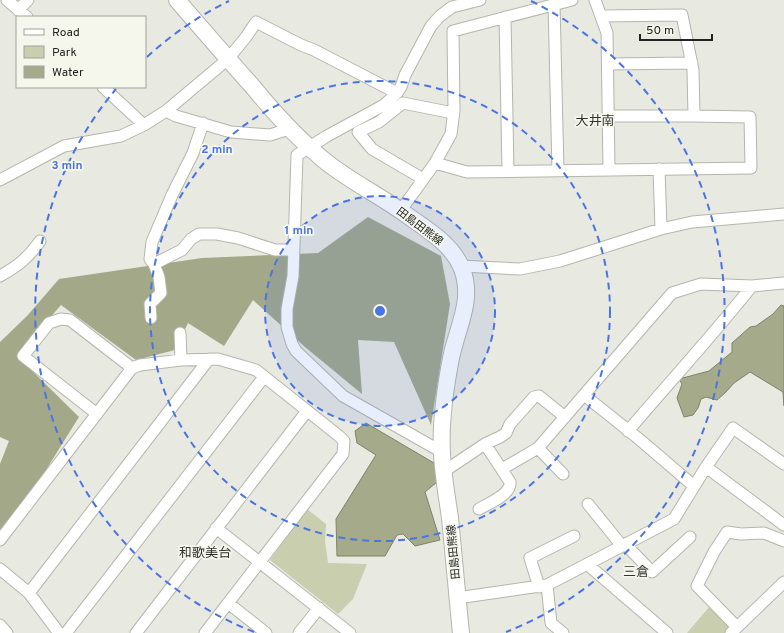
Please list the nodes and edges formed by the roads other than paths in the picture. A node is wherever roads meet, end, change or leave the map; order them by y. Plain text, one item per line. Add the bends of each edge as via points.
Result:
1 (7, 0) edge
2 (28, 0) edge
3 (178, 0) edge
4 (480, 0) edge
5 (572, 0) edge
6 (595, 0) edge
7 (554, 4) junction
8 (22, 14) edge
9 (601, 16) junction
10 (505, 17) junction
11 (228, 59) junction
12 (692, 63) junction
13 (608, 64) junction
14 (104, 88) edge
15 (397, 93) junction
16 (166, 111) junction
17 (453, 112) junction
18 (609, 116) junction
19 (694, 116) junction
20 (203, 123) junction
21 (144, 125) junction
22 (289, 129) junction
23 (308, 147) junction
24 (435, 163) junction
25 (659, 169) junction
26 (609, 170) junction
27 (508, 171) junction
28 (558, 171) junction
29 (0, 180) edge
30 (423, 180) junction
31 (401, 210) junction
32 (784, 214) edge
33 (662, 229) junction
34 (40, 241) dead end
35 (293, 250) junction
36 (154, 264) junction
37 (461, 266) junction
38 (0, 276) edge
39 (784, 283) edge
40 (752, 286) junction
41 (151, 318) dead end
42 (180, 333) dead end
43 (209, 359) junction
44 (181, 360) junction
45 (132, 368) junction
46 (264, 377) junction
47 (584, 395) junction
48 (307, 411) junction
49 (97, 414) junction
50 (565, 417) junction
51 (628, 431) junction
52 (485, 444) junction
53 (538, 448) junction
54 (442, 452) junction
55 (784, 464) edge
56 (706, 467) junction
57 (502, 469) junction
58 (443, 472) junction
59 (563, 474) dead end
60 (694, 486) junction
61 (588, 504) dead end
62 (479, 509) dead end
63 (784, 525) edge
64 (216, 528) junction
65 (574, 536) dead end
66 (690, 537) dead end
67 (783, 539) edge
68 (0, 540) edge
69 (622, 546) junction
70 (260, 563) junction
71 (587, 564) junction
72 (0, 569) edge
73 (784, 582) edge
74 (543, 586) junction
75 (29, 593) junction
76 (457, 598) junction
77 (228, 603) junction
78 (319, 608) junction
79 (0, 625) edge
80 (734, 630) edge
81 (7, 633) edge
82 (60, 633) edge
83 (66, 633) edge
84 (136, 633) edge
85 (205, 633) edge
86 (266, 633) edge
87 (299, 633) edge
88 (350, 633) edge
89 (461, 633) edge
90 (563, 633) edge
91 (667, 633) edge

1 - 8 street
2 - 8 street
3 - 11 main road, 田島田熊線
4 - 15 street via 452,7 431,26
5 - 7 street
6 - 9 street
7 - 10 street
7 - 28 street
9 - 12 street via 682,15
9 - 13 street via 607,33
10 - 17 street via 453,31
10 - 27 street
11 - 15 street via 256,22
11 - 16 street
11 - 22 main road, 田島田熊線
12 - 13 street
12 - 19 street
13 - 18 street
14 - 21 street
15 - 23 street via 384,105
16 - 20 street
16 - 21 street
17 - 24 street via 451,134
17 - 30 street via 403,103 379,122 358,132 372,149
18 - 19 street
18 - 26 street
19 - 25 street via 750,118 751,168
20 - 22 street via 231,132 270,134
20 - 36 street via 194,153 152,242 150,259
21 - 29 street via 121,136 64,146
22 - 23 main road, 田島田熊線
23 - 31 main road, 田島田熊線 via 361,187
23 - 35 street via 297,155
24 - 27 street via 467,172
24 - 30 street
25 - 26 street
25 - 33 street
26 - 28 street
27 - 28 street
30 - 31 street
31 - 37 main road, 田島田熊線 via 436,236
32 - 33 street via 692,222
33 - 37 street via 560,261 520,269
34 - 38 street via 16,268
35 - 36 street via 276,250 217,234 199,234 182,250
35 - 54 street via 286,327 296,351 342,396
36 - 41 street via 161,293 150,304
37 - 54 main road, 田島田熊線 via 466,290 465,309 451,356 446,386
39 - 40 street
40 - 47 street via 701,284 672,294
40 - 51 street via 714,334
42 - 44 street
43 - 44 street
43 - 46 street via 218,359 256,370
43 - 75 street
44 - 45 street
45 - 49 street
45 - 49 street via 70,320 61,319 48,323 23,356
46 - 48 street
46 - 83 street
47 - 50 street
47 - 51 street
48 - 64 street
48 - 70 street via 344,441 343,454
49 - 68 street
50 - 52 street via 539,396 534,397 506,432
50 - 53 street
51 - 60 street
52 - 57 street
52 - 58 street
53 - 57 street
53 - 59 street
54 - 58 main road, 田島田熊線
55 - 56 street via 733,428
56 - 60 street
56 - 63 street
57 - 62 street via 510,486 498,498
58 - 76 main road, 田島田熊線
60 - 69 street via 674,519
61 - 69 street
64 - 70 street
64 - 84 street
65 - 74 street via 530,558
66 - 69 street via 652,572
67 - 80 street via 764,533 726,532 714,552 697,586
69 - 71 street
70 - 77 street
70 - 78 street
71 - 74 street
71 - 91 street
72 - 75 street
73 - 80 street
74 - 76 street
74 - 90 street via 551,623
75 - 82 street
76 - 89 main road, 田島田熊線
77 - 85 street
77 - 86 street
78 - 87 street
78 - 88 street
79 - 81 street

